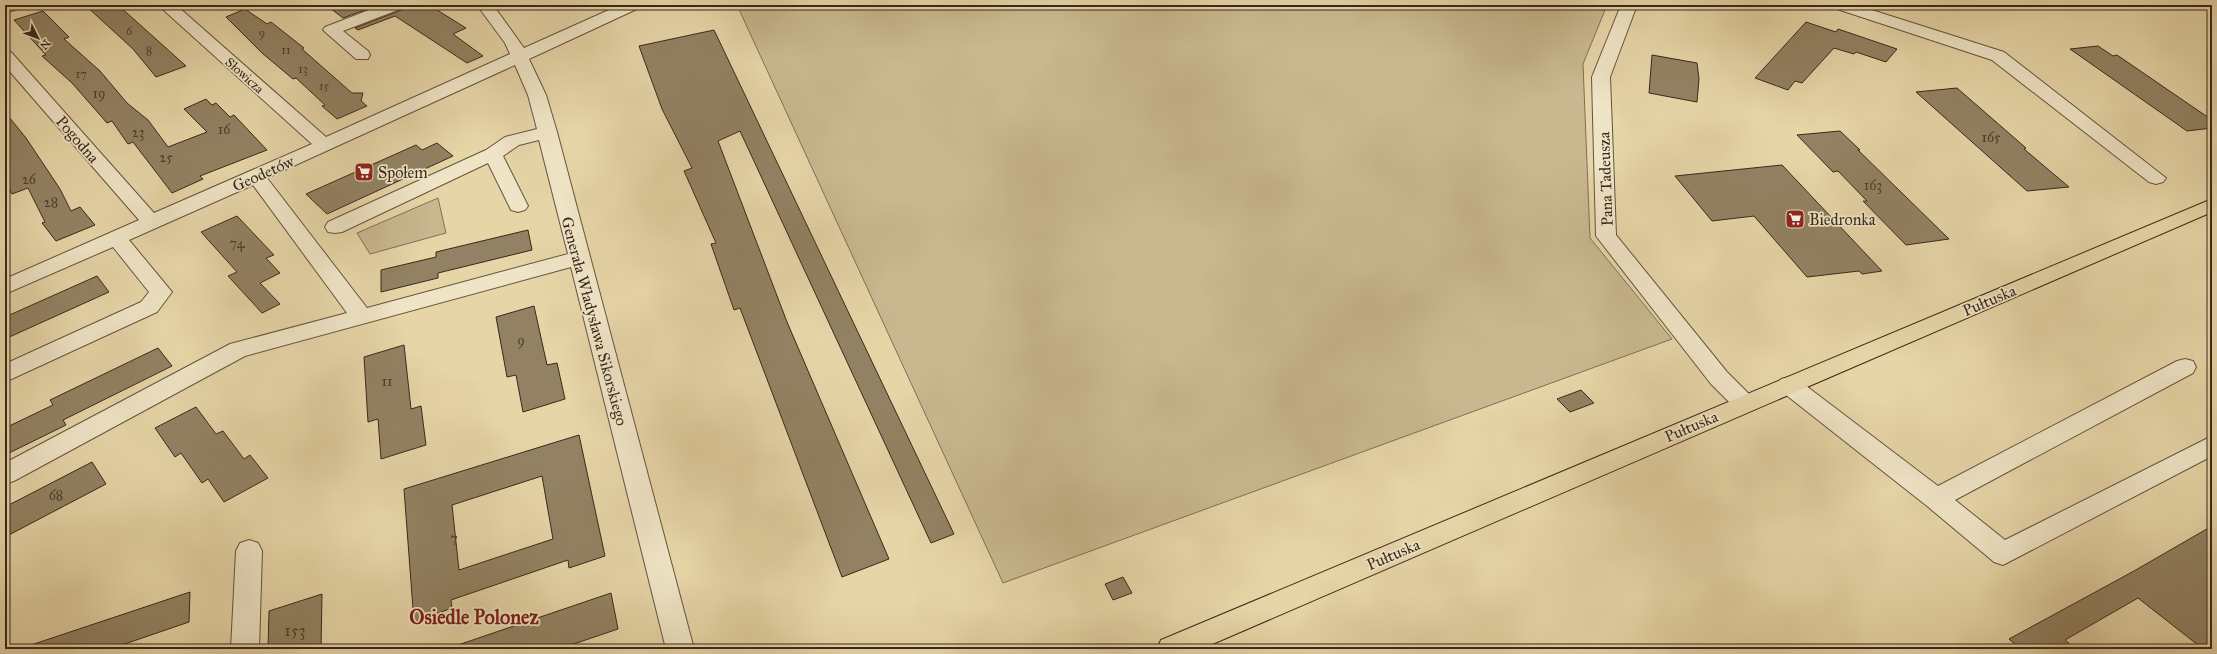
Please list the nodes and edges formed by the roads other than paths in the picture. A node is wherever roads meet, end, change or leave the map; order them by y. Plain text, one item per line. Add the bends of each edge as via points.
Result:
1 (15, 5) edge
2 (166, 5) edge
3 (397, 5) edge
4 (485, 5) edge
5 (633, 5) edge
6 (1629, 5) edge
7 (1840, 5) edge
8 (5, 8) edge
9 (362, 55) dead end
10 (5, 56) edge
11 (520, 57) junction
12 (548, 132) junction
13 (324, 146) junction
14 (493, 154) junction
15 (256, 176) junction
16 (2156, 178) dead end
17 (2212, 205) edge
18 (518, 206) dead end
19 (152, 223) junction
20 (335, 227) dead end
21 (116, 238) junction
22 (579, 258) junction
23 (5, 287) edge
24 (362, 317) junction
25 (2185, 367) dead end
26 (5, 374) edge
27 (1790, 385) junction
28 (1744, 404) junction
29 (2212, 445) edge
30 (5, 474) edge
31 (1936, 499) junction
32 (249, 551) dead end
33 (245, 649) edge
34 (680, 649) edge
35 (1171, 649) edge

1 - 8 street
2 - 13 street, Słowicza
3 - 9 street via 331,30
4 - 11 street, Generała Władysława Sikorskiego via 504,28
5 - 11 street, Geodetów
6 - 28 street, Pana Tadeusza via 1601,77 1606,236 1719,378
7 - 16 street via 1998,56
10 - 19 street, Pogodna
11 - 12 street, Generała Władysława Sikorskiego via 537,95
11 - 13 street, Geodetów
12 - 14 street via 512,141
12 - 22 street, Generała Władysława Sikorskiego
13 - 15 street, Geodetów
14 - 18 street
14 - 20 street
15 - 19 street, Geodetów
15 - 24 street
17 - 27 main road, Pułtuska
19 - 21 street, Geodetów
21 - 23 street, Geodetów
21 - 26 street via 161,292 149,307
22 - 24 street
22 - 34 street, Generała Władysława Sikorskiego
24 - 30 street via 238,350
25 - 31 street
27 - 28 main road, Pułtuska
27 - 31 street
28 - 35 main road, Pułtuska
29 - 31 street via 2003,554
32 - 33 street

